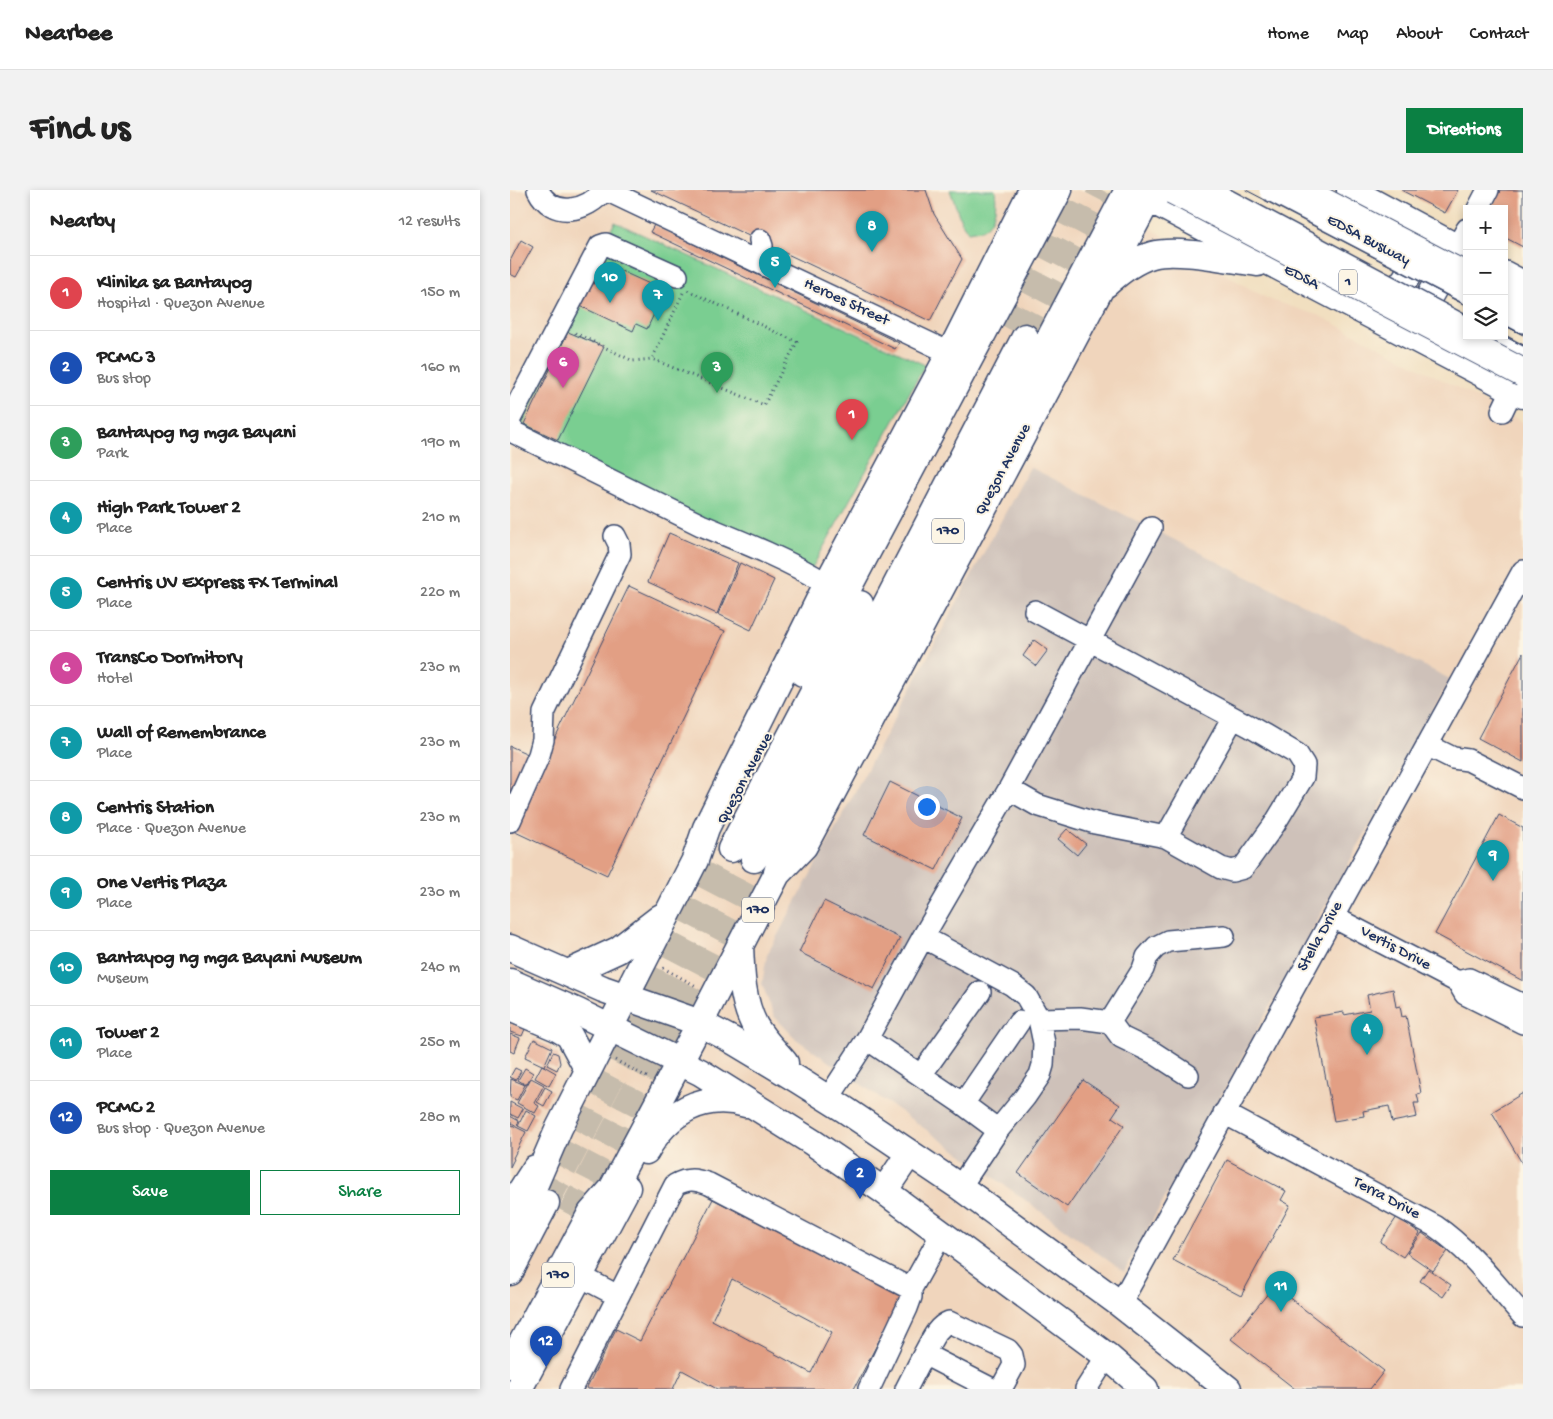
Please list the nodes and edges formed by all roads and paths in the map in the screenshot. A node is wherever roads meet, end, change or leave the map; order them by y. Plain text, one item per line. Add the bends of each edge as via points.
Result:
1 (538, 190) edge
2 (605, 190) edge
3 (1032, 190) edge
4 (1060, 190) edge
5 (1208, 190) edge
6 (1270, 190) edge
7 (1300, 190) edge
8 (1324, 190) edge
9 (1488, 190) edge
10 (1147, 192) edge
11 (1362, 194) edge
12 (1020, 202) edge
13 (1480, 205) edge
14 (1408, 221) junction
15 (1463, 243) edge
16 (1277, 266) junction
17 (1463, 275) edge
18 (677, 276) dead end
19 (1508, 276) edge
20 (1523, 284) edge
21 (1098, 291) junction
22 (1463, 291) edge
23 (1508, 299) edge
24 (1523, 307) edge
25 (1360, 309) junction
26 (1508, 314) edge
27 (1523, 322) edge
28 (559, 325) junction
29 (1463, 326) edge
30 (1015, 332) tunnel mouth
31 (1490, 340) edge
32 (1421, 341) junction
33 (950, 353) junction
34 (1523, 358) edge
35 (652, 359) junction
36 (1515, 392) edge
37 (510, 419) edge
38 (510, 426) edge
39 (1151, 528) dead end
40 (615, 536) dead end
41 (1523, 571) edge
42 (827, 584) junction
43 (1035, 611) dead end
44 (1090, 642) junction
45 (1233, 718) junction
46 (1427, 745) junction
47 (1453, 758) junction
48 (1523, 788) edge
49 (1009, 789) junction
50 (1523, 803) edge
51 (510, 820) edge
52 (1166, 836) junction
53 (743, 854) tunnel mouth
54 (695, 860) junction
55 (776, 876) junction
56 (671, 905) junction
57 (1333, 916) junction
58 (1224, 936) dead end
59 (923, 937) junction
60 (740, 944) junction
61 (510, 948) edge
62 (661, 967) dead end
63 (568, 973) junction
64 (510, 982) edge
65 (1458, 982) junction
66 (700, 988) dead end
67 (980, 992) dead end
68 (625, 997) junction
69 (1523, 1005) edge
70 (510, 1008) edge
71 (1029, 1021) junction
72 (1110, 1022) junction
73 (700, 1023) junction
74 (1523, 1023) edge
75 (610, 1027) junction
76 (867, 1039) junction
77 (615, 1060) dead end
78 (678, 1062) junction
79 (588, 1070) junction
80 (921, 1075) junction
81 (1188, 1075) dead end
82 (647, 1077) dead end
83 (798, 1080) junction
84 (828, 1099) junction
85 (963, 1104) junction
86 (1224, 1113) junction
87 (767, 1114) junction
88 (559, 1128) junction
89 (998, 1130) junction
90 (909, 1154) junction
91 (960, 1187) junction
92 (612, 1189) junction
93 (884, 1191) junction
94 (510, 1203) edge
95 (546, 1203) tunnel mouth
96 (570, 1214) tunnel mouth
97 (608, 1224) junction
98 (937, 1232) junction
99 (510, 1234) edge
100 (510, 1272) edge
101 (580, 1276) junction
102 (906, 1286) junction
103 (618, 1296) junction
104 (1120, 1304) junction
105 (1523, 1316) edge
106 (510, 1328) edge
107 (924, 1354) junction
108 (1107, 1356) junction
109 (510, 1365) edge
110 (872, 1383) edge
111 (519, 1389) edge
112 (571, 1389) edge
113 (896, 1389) edge
114 (906, 1389) edge
115 (992, 1389) edge
116 (1001, 1389) edge
117 (1086, 1389) edge
118 (1145, 1389) edge
119 (1228, 1389) edge

1 - 2 street via 549,202 566,209 588,205
2 - 33 street, Heroes Street via 757,250
3 - 12 main road, Quezon Avenue
4 - 54 main road, Quezon Avenue via 717,833
5 - 29 street, EDSA Busway, bridge
6 - 22 street, EDSA Busway, bridge
7 - 17 highway, bridge
8 - 11 main road via 1348,203
9 - 13 street
10 - 16 main road, EDSA / 1
10 - 21 main road, Quezon Avenue / 170
10 - 36 highway, EDSA / 1, bridge
10 - 55 main road, Quezon Avenue / 170 via 788,834
11 - 14 main road
12 - 33 main road, Quezon Avenue
14 - 15 main road
14 - 25 main road via 1413,233 1414,252 1404,281 1386,299
15 - 32 main road via 1421,312 1418,320
16 - 21 main road via 1187,254 1158,254 1131,265
16 - 25 main road, EDSA / 1
18 - 28 street via 604,244 598,249
19 - 20 main road
21 - 55 main road, Quezon Avenue / 170 via 804,846
23 - 24 highway
25 - 32 main road, EDSA / 1
26 - 27 street
28 - 35 path via 633,361
28 - 37 street
30 - 53 main road, Quezon Avenue / 170
31 - 34 street
32 - 36 main road, EDSA / 1
33 - 42 main road, Quezon Avenue
35 - 35 path via 685,289 797,342 764,405
38 - 42 street via 515,434
39 - 44 street
40 - 51 street via 620,554 544,713 539,755
41 - 46 street, Stella Drive
42 - 54 main road, Quezon Avenue via 706,828
43 - 44 street
44 - 45 street
44 - 49 street
45 - 52 street
45 - 52 street via 1298,754 1304,765 1303,777 1243,868 1232,871 1222,868
46 - 47 street
46 - 57 street, Stella Drive
47 - 48 street via 1468,760
47 - 50 street via 1461,771
49 - 52 street via 1037,805 1095,824
49 - 59 street
54 - 56 main road, Quezon Avenue
55 - 60 main road, Quezon Avenue / 170
56 - 63 main road via 652,925 618,950
56 - 68 main road, Quezon Avenue
57 - 65 street, Vertis Drive
57 - 86 street, Stella Drive
58 - 72 street via 1168,941 1156,947
59 - 71 street via 1012,985 1026,996
59 - 76 street
60 - 73 main road, Quezon Avenue / 170
60 - 83 main road via 744,995 752,1018 763,1038
61 - 63 main road
62 - 66 path
63 - 68 main road
64 - 75 main road
65 - 69 street, Vertis Drive via 1469,978
65 - 74 street, Vertis Drive via 1465,994
67 - 80 street
68 - 73 main road
68 - 75 main road, Quezon Avenue
70 - 79 main road via 568,1035
71 - 72 street via 1080,1018
71 - 85 street
71 - 89 street via 1042,1032 1045,1052 1042,1070
72 - 81 street via 1121,1037
73 - 78 main road, Quezon Avenue / 170
73 - 83 main road
75 - 78 main road
75 - 79 main road, Quezon Avenue
76 - 80 street
76 - 84 street
77 - 82 path
78 - 87 main road
78 - 92 main road, Quezon Avenue / 170
79 - 88 main road, Quezon Avenue
80 - 85 street
83 - 84 main road
84 - 90 main road
85 - 89 street
86 - 104 street, Stella Drive
86 - 105 street, Terra Drive via 1435,1226 1470,1255
87 - 93 main road
87 - 97 main road via 737,1102 720,1100 682,1111 662,1127 653,1140
88 - 94 street, Quezon Avenue
88 - 99 main road, Quezon Avenue
89 - 91 street
90 - 91 main road
90 - 93 main road
91 - 104 main road
92 - 97 main road, Quezon Avenue / 170
92 - 109 main road, Quezon Avenue / 170 via 592,1213
93 - 98 main road
95 - 100 main road, 170
96 - 106 main road, 170
97 - 101 main road, Quezon Avenue / 170
98 - 102 street
98 - 108 main road
101 - 103 street
101 - 111 main road, Quezon Avenue / 170
102 - 103 street via 696,1179 675,1185
102 - 110 street via 911,1297
103 - 112 street
104 - 119 main road
107 - 114 street
107 - 115 street
107 - 116 street via 938,1330 949,1322 1008,1350 1012,1355 1014,1364
108 - 117 street
108 - 118 main road
110 - 113 street

